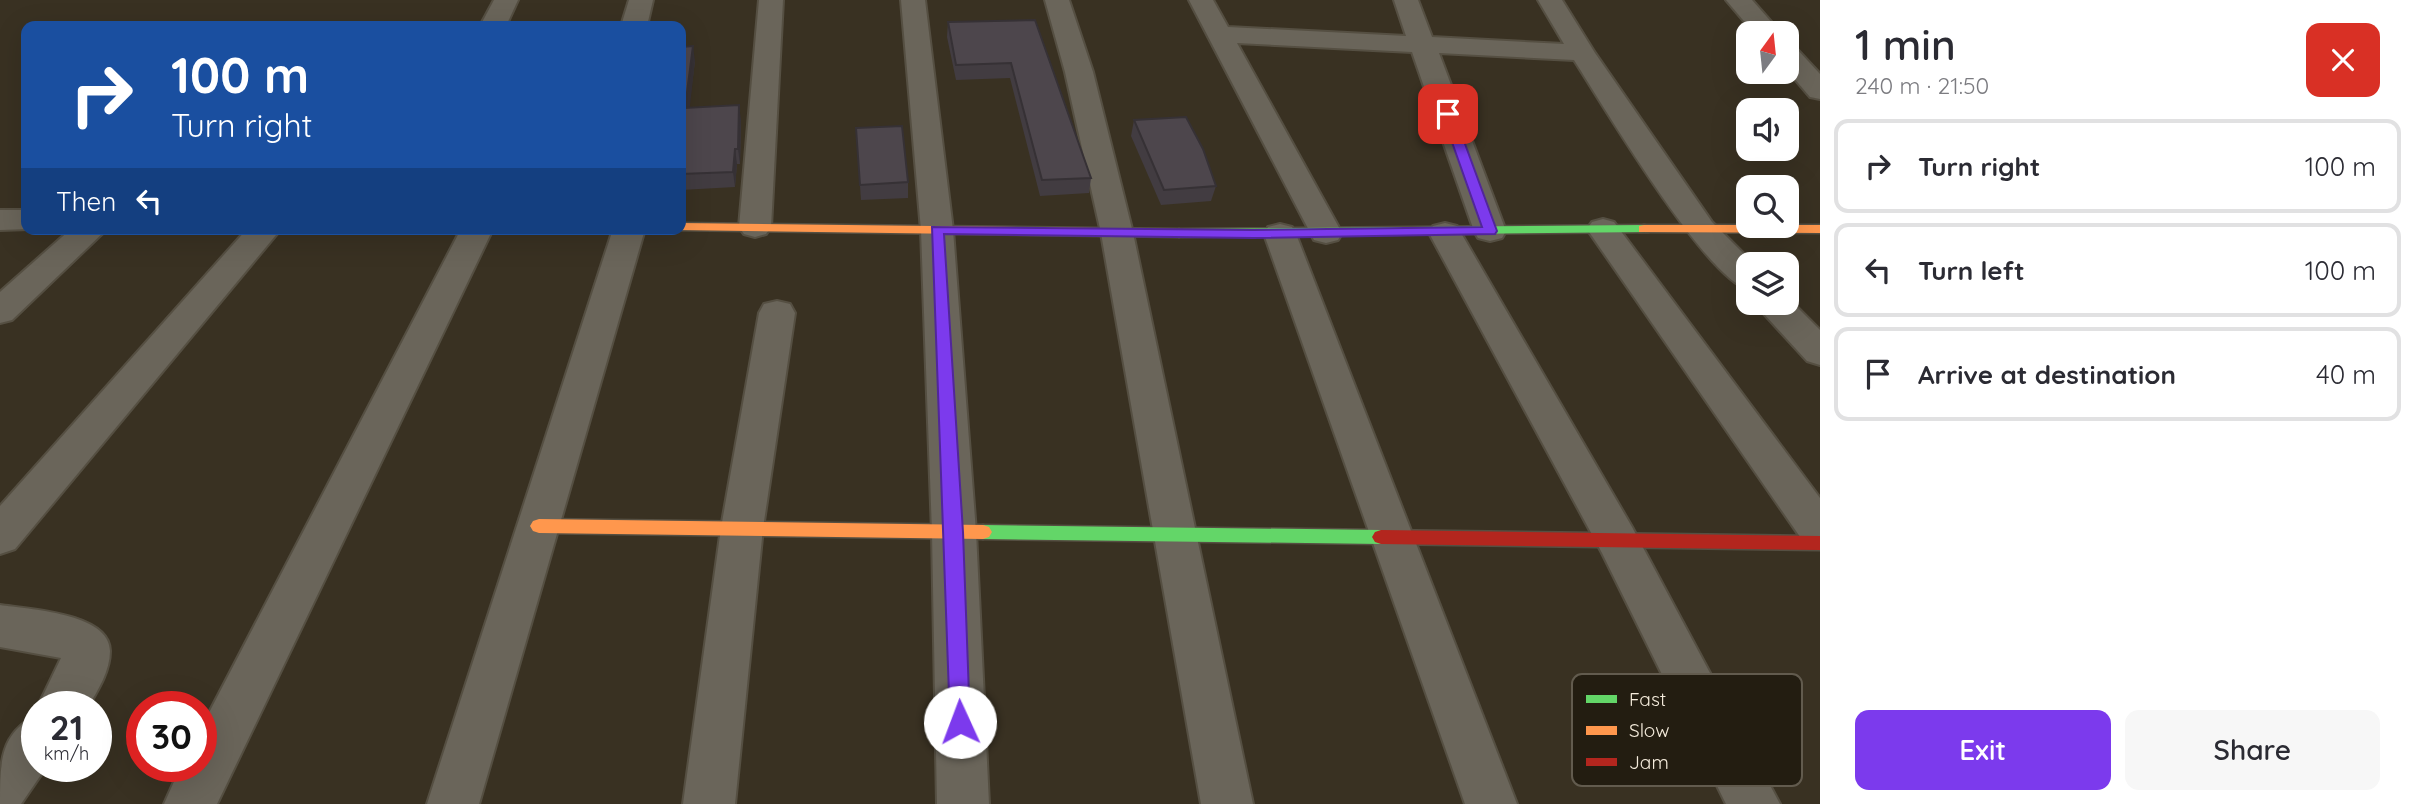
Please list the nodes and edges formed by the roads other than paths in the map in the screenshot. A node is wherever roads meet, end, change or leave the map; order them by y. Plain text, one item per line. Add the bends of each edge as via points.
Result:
1 (506, 0) edge
2 (641, 0) edge
3 (771, 0) edge
4 (913, 0) edge
5 (1057, 0) edge
6 (1201, 0) edge
7 (1406, 0) edge
8 (1550, 0) edge
9 (1738, 0) edge
10 (496, 21) edge
11 (635, 21) edge
12 (1757, 21) edge
13 (1219, 34) junction
14 (1422, 44) junction
15 (1582, 53) junction
16 (1799, 67) edge
17 (1820, 91) edge
18 (0, 220) edge
19 (21, 220) edge
20 (686, 227) edge
21 (755, 227) junction
22 (1603, 229) junction
23 (1701, 229) junction
24 (1820, 229) edge
25 (937, 230) junction
26 (1490, 231) junction
27 (1117, 233) junction
28 (1326, 233) junction
29 (1445, 233) junction
30 (1280, 234) junction
31 (84, 235) edge
32 (260, 235) edge
33 (474, 235) edge
34 (627, 235) edge
35 (1736, 265) edge
36 (0, 311) edge
37 (777, 313) dead end
38 (1784, 315) edge
39 (1820, 352) edge
40 (539, 526) junction
41 (742, 528) junction
42 (1820, 531) edge
43 (954, 532) junction
44 (1175, 534) junction
45 (0, 536) edge
46 (1392, 537) junction
47 (1617, 540) junction
48 (1820, 543) edge
49 (0, 626) edge
50 (1687, 674) edge
51 (71, 691) edge
52 (21, 761) edge
53 (1745, 786) edge
54 (0, 789) edge
55 (191, 804) edge
56 (210, 804) edge
57 (453, 804) edge
58 (709, 804) edge
59 (963, 804) edge
60 (1227, 804) edge
61 (1491, 804) edge
62 (1754, 804) edge

1 - 10 street
2 - 11 street
3 - 21 street
4 - 25 street
5 - 27 street
6 - 13 street
7 - 14 street
8 - 15 street
9 - 12 street
13 - 14 street
13 - 28 street
14 - 15 street
14 - 26 street
15 - 23 street
16 - 17 street
18 - 19 street
20 - 21 street
21 - 25 street
22 - 23 street
22 - 26 street
22 - 42 street
23 - 24 street
23 - 35 street
25 - 27 street
25 - 43 street
26 - 29 street
27 - 30 street
27 - 44 street
28 - 29 street
28 - 30 street
29 - 47 street
30 - 46 street
31 - 36 street
32 - 45 street
33 - 55 street
34 - 40 street
37 - 41 street
38 - 39 street
40 - 41 street
40 - 57 street
41 - 43 street
41 - 58 street
43 - 44 street
43 - 59 street
44 - 46 street
44 - 60 street
46 - 47 street
46 - 61 street
47 - 48 street
47 - 50 street
49 - 51 street via 67,636 87,649 82,673
52 - 54 street
53 - 62 street
55 - 56 street

